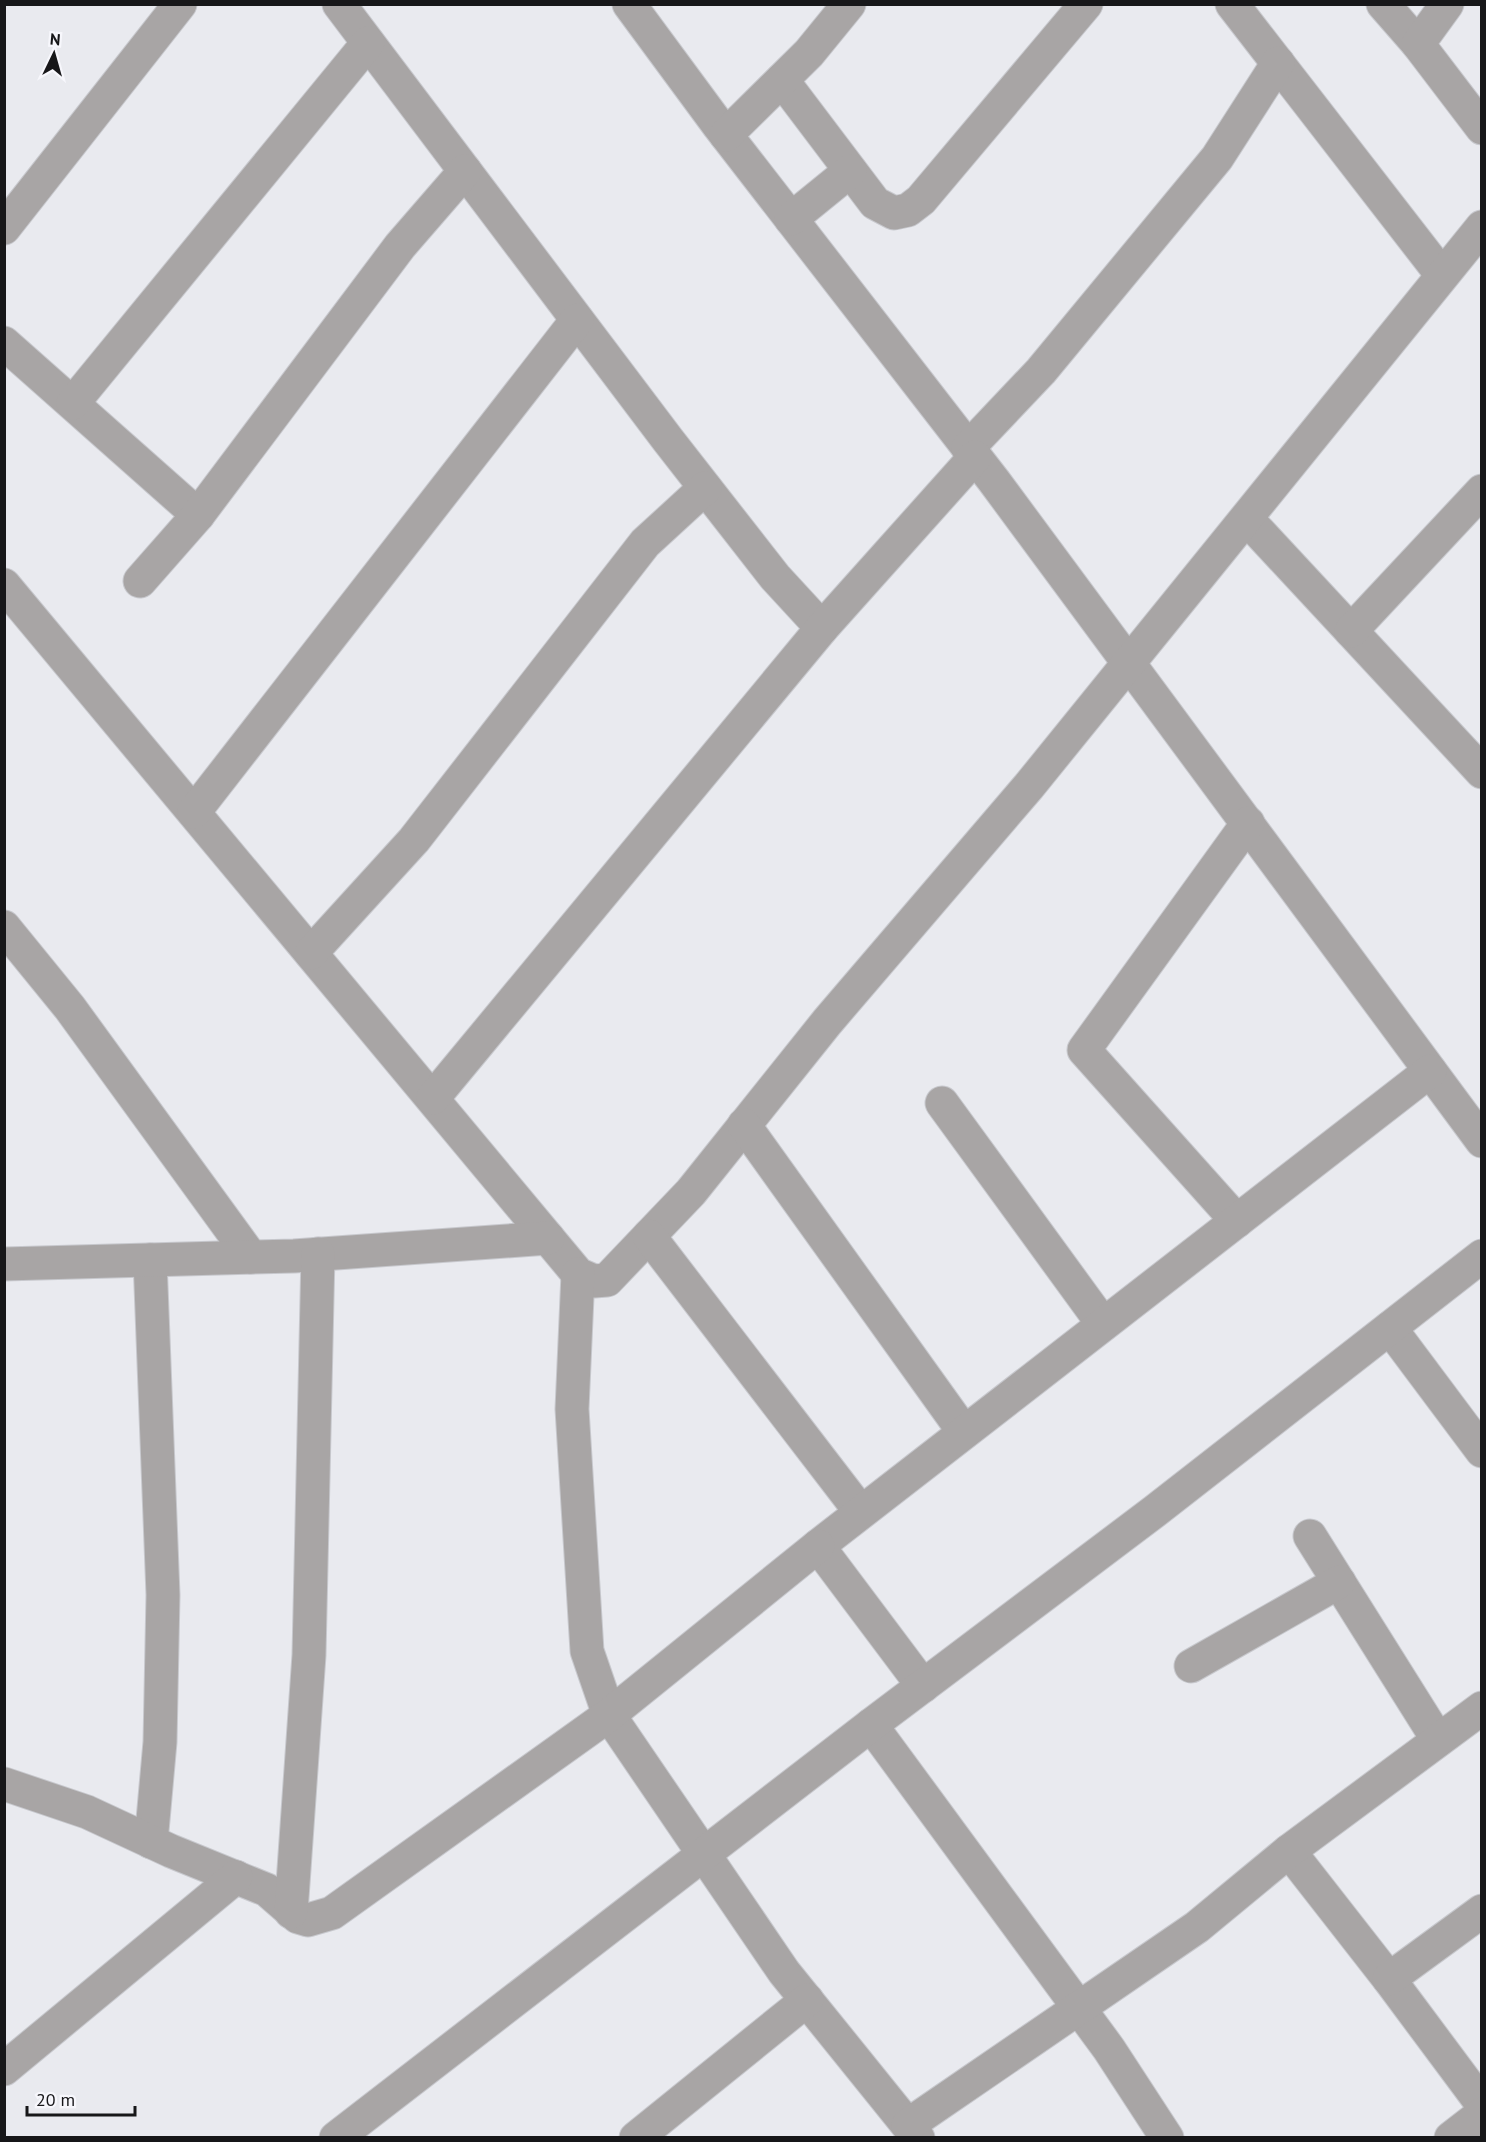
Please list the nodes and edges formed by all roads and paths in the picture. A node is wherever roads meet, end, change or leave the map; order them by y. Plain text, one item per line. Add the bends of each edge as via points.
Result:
1 (180, 4) edge
2 (339, 4) edge
3 (629, 4) edge
4 (849, 4) edge
5 (1086, 4) edge
6 (1232, 4) edge
7 (1383, 4) edge
8 (1447, 4) edge
9 (368, 43) junction
10 (1418, 44) junction
11 (1278, 63) junction
12 (782, 81) junction
13 (1482, 128) edge
14 (726, 135) junction
15 (465, 171) junction
16 (850, 171) junction
17 (791, 219) junction
18 (1482, 227) edge
19 (4, 228) edge
20 (1442, 275) junction
21 (577, 320) junction
22 (4, 343) edge
23 (73, 403) junction
24 (971, 452) junction
25 (705, 488) junction
26 (1482, 491) edge
27 (198, 515) junction
28 (1247, 519) junction
29 (140, 581) dead end
30 (4, 585) edge
31 (822, 628) junction
32 (1351, 631) junction
33 (1127, 661) junction
34 (1482, 772) edge
35 (194, 812) junction
36 (1248, 823) junction
37 (4, 927) edge
38 (311, 953) junction
39 (1430, 1071) junction
40 (433, 1098) junction
41 (942, 1103) dead end
42 (744, 1125) junction
43 (1482, 1141) edge
44 (1237, 1221) junction
45 (648, 1236) junction
46 (548, 1238) junction
47 (318, 1254) junction
48 (1482, 1256) edge
49 (251, 1257) junction
50 (150, 1260) junction
51 (4, 1264) edge
52 (578, 1274) junction
53 (1103, 1324) junction
54 (1390, 1328) junction
55 (964, 1431) junction
56 (1482, 1451) edge
57 (860, 1511) junction
58 (1310, 1536) dead end
59 (818, 1546) junction
60 (1339, 1582) junction
61 (1191, 1666) dead end
62 (923, 1686) junction
63 (1482, 1708) edge
64 (609, 1715) junction
65 (871, 1725) junction
66 (1438, 1740) junction
67 (4, 1784) edge
68 (151, 1842) junction
69 (1289, 1851) junction
70 (703, 1853) junction
71 (236, 1877) junction
72 (1482, 1911) edge
73 (291, 1912) junction
74 (1389, 1979) junction
75 (807, 2000) junction
76 (1079, 2008) junction
77 (4, 2069) edge
78 (1482, 2104) edge
79 (1482, 2114) edge
80 (913, 2131) edge
81 (336, 2138) edge
82 (636, 2138) edge
83 (1167, 2138) edge
84 (1451, 2138) edge

1 - 19 street
2 - 9 street
3 - 14 street
4 - 12 street
5 - 16 street via 921,200 908,210 894,213 875,203
6 - 11 street
7 - 10 street
8 - 10 street
9 - 15 street
9 - 23 street
10 - 13 street
11 - 20 street
11 - 24 street via 1217,158
12 - 14 street
12 - 16 street
14 - 17 street
15 - 21 street
15 - 27 street via 400,246
16 - 17 street
17 - 24 street
18 - 20 street
20 - 28 street
21 - 25 street
21 - 35 street
22 - 23 street
23 - 27 street
24 - 31 street
24 - 33 street
25 - 31 street via 775,577
25 - 38 street via 645,543 414,840
26 - 32 street
27 - 29 street
28 - 32 street
28 - 33 street
30 - 35 street
31 - 40 street
32 - 34 street
33 - 36 street
33 - 42 street via 1029,786
35 - 38 street
36 - 39 street
36 - 44 street via 1084,1050
37 - 49 street via 70,1008
38 - 40 street
39 - 43 street
39 - 44 street
40 - 46 street
41 - 53 street
42 - 45 street via 691,1192
42 - 55 street
44 - 53 street
45 - 52 street via 607,1280 594,1281
45 - 57 street
46 - 47 street
46 - 52 street
47 - 49 street
47 - 73 street via 309,1655
48 - 54 street
49 - 50 street
50 - 51 street
50 - 68 street via 163,1595 160,1742
52 - 64 street via 572,1409 587,1652
53 - 55 street
54 - 56 street
54 - 62 street
55 - 57 street
57 - 59 street
58 - 60 street
59 - 62 street
59 - 64 street
60 - 61 street
60 - 66 street
62 - 65 street
63 - 66 street
64 - 70 street
64 - 73 street via 332,1913 308,1920
65 - 70 street
65 - 76 street
66 - 69 street
67 - 68 street via 87,1812
68 - 71 street
69 - 74 street
69 - 76 street via 1197,1927
70 - 75 street
70 - 81 street
71 - 73 street via 267,1890
71 - 77 street
72 - 74 street
74 - 78 street
75 - 80 street
75 - 82 street
76 - 80 street
76 - 83 street
79 - 84 street

